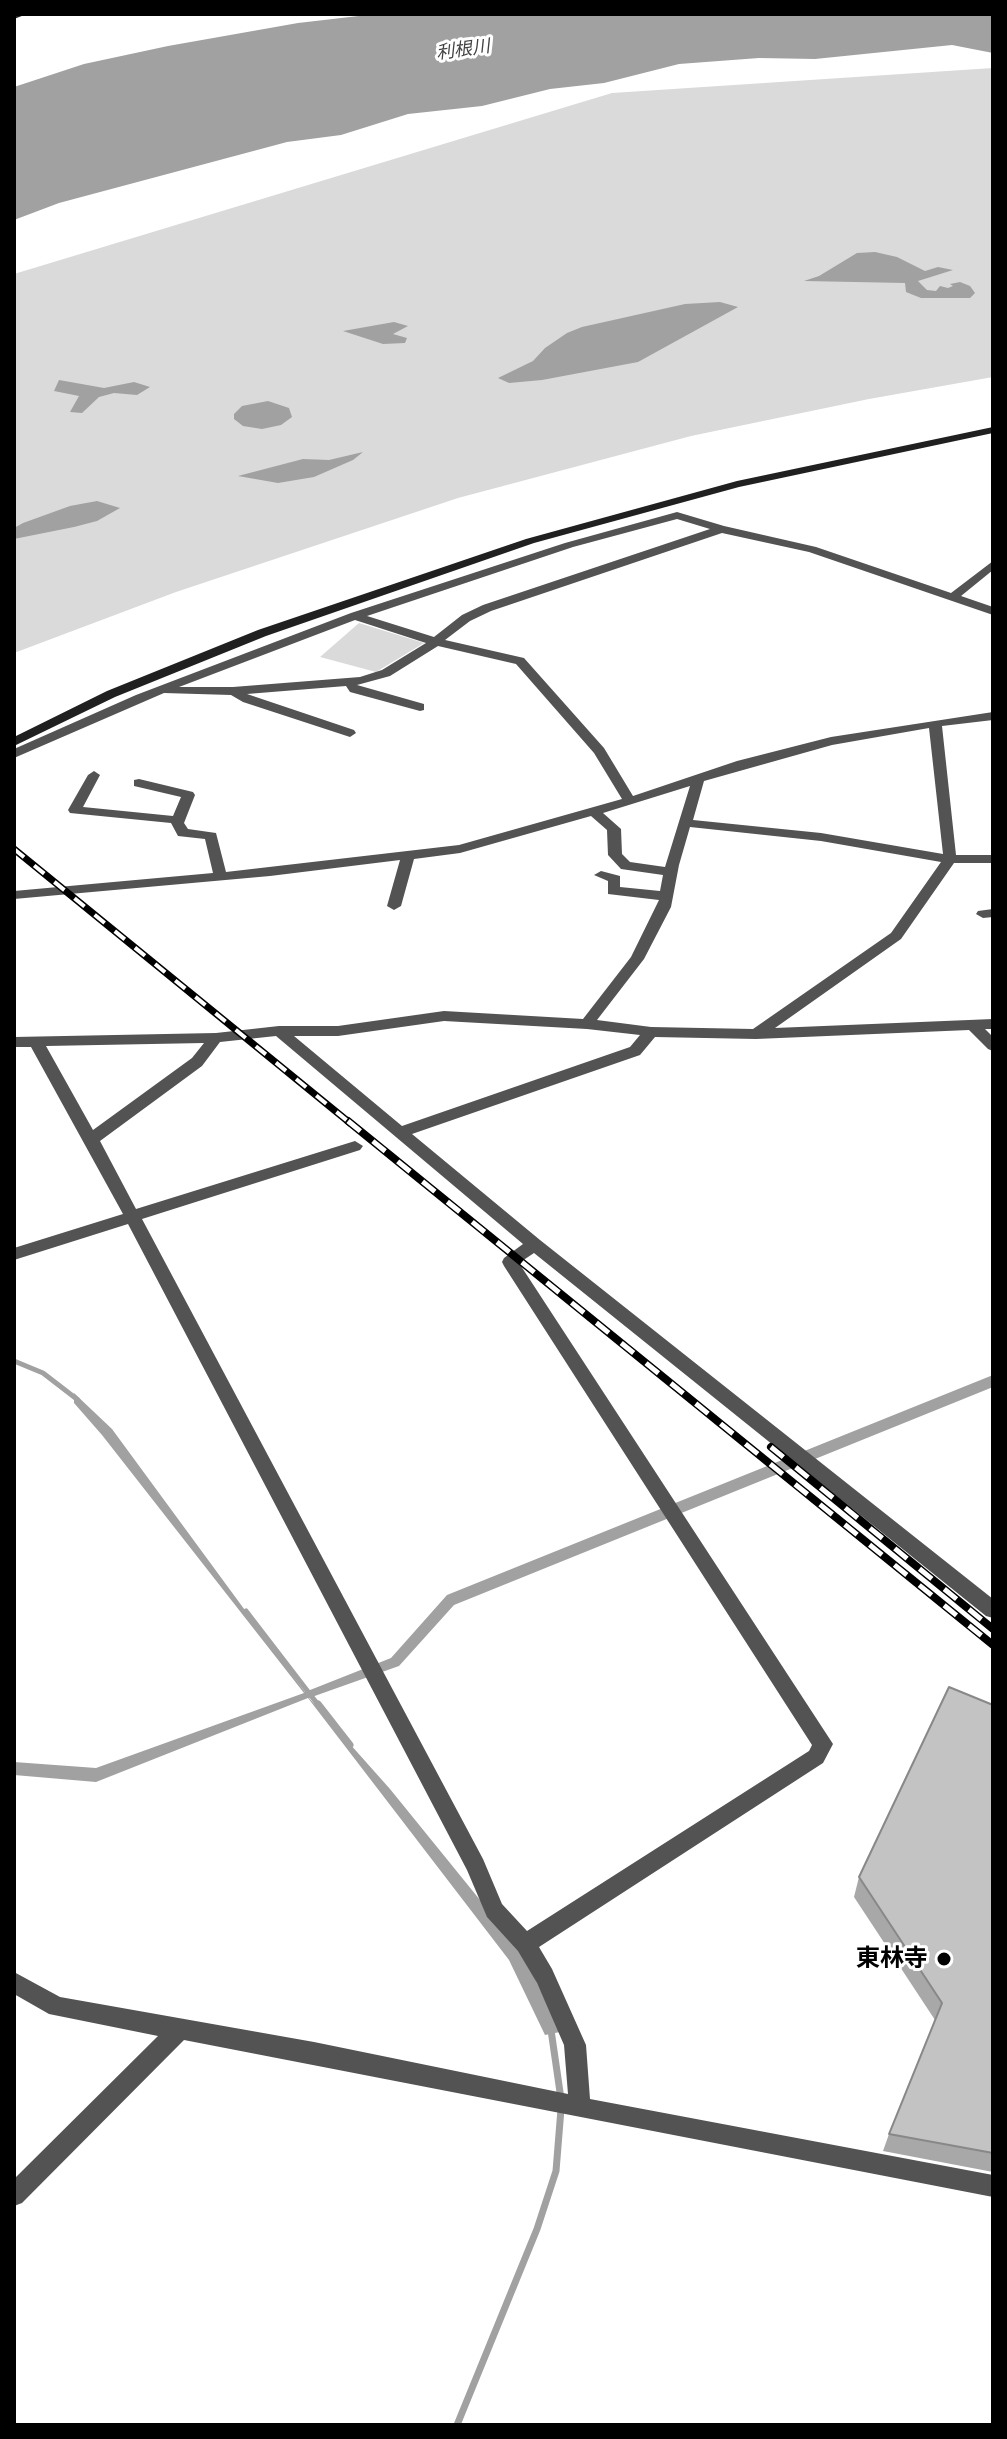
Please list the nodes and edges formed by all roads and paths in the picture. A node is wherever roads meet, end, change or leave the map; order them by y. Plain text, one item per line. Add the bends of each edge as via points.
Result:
1 (23, 14) edge
2 (14, 17) edge
3 (993, 430) edge
4 (721, 529) junction
5 (993, 564) edge
6 (954, 596) junction
7 (993, 611) edge
8 (355, 616) junction
9 (436, 642) junction
10 (350, 683) junction
11 (159, 691) junction
12 (233, 691) junction
13 (420, 707) dead end
14 (993, 716) edge
15 (935, 723) junction
16 (350, 733) dead end
17 (14, 742) edge
18 (14, 754) edge
19 (94, 775) dead end
20 (699, 777) junction
21 (139, 783) dead end
22 (630, 801) junction
23 (594, 812) junction
24 (178, 820) junction
25 (687, 823) junction
26 (408, 855) junction
27 (950, 859) junction
28 (993, 859) edge
29 (671, 872) junction
30 (220, 875) junction
31 (601, 875) dead end
32 (14, 895) edge
33 (666, 896) junction
34 (394, 906) dead end
35 (587, 1024) junction
36 (993, 1024) edge
37 (973, 1025) junction
38 (279, 1031) junction
39 (651, 1032) junction
40 (756, 1034) junction
41 (216, 1038) junction
42 (35, 1040) junction
43 (14, 1042) edge
44 (993, 1046) edge
45 (401, 1132) junction
46 (91, 1139) junction
47 (355, 1146) dead end
48 (131, 1215) junction
49 (534, 1244) junction
50 (14, 1254) edge
51 (993, 1610) edge
52 (525, 1944) junction
53 (14, 1982) edge
54 (179, 2030) junction
55 (580, 2107) junction
56 (993, 2186) edge
57 (14, 2195) edge

1 - 2 street
3 - 17 street via 737,484 530,541 262,633 111,694
4 - 6 street via 812,549
4 - 8 street via 677,515
4 - 9 street via 487,608
5 - 6 street
6 - 7 street
8 - 9 street
8 - 11 street
9 - 10 street via 386,673
9 - 22 street via 520,661 599,751
10 - 12 street
10 - 13 street via 354,689
11 - 12 street
11 - 18 street
12 - 16 street
14 - 15 street
15 - 20 street via 831,741
15 - 27 street
19 - 24 street via 75,810
20 - 22 street
20 - 25 street
21 - 24 street via 188,795
22 - 23 street
23 - 26 street via 460,849
23 - 29 street via 614,829 615,855 626,866
24 - 30 street via 183,833 211,836
25 - 27 street via 821,837
25 - 29 street
26 - 30 street
26 - 34 street
27 - 28 street
27 - 40 street via 896,936
29 - 33 street
30 - 32 street
31 - 33 street via 615,879 613,891
33 - 35 street via 637,959
35 - 38 street via 444,1016 338,1031
35 - 39 street
36 - 37 street
37 - 40 street
37 - 44 street
38 - 41 street
38 - 45 street
39 - 40 street
39 - 45 street via 635,1051
41 - 42 street
41 - 46 street via 197,1062
42 - 43 street
42 - 46 street
45 - 49 street
46 - 48 street
47 - 48 street
48 - 50 street
48 - 52 street via 476,1866 494,1910
49 - 51 street
49 - 52 street via 510,1262 823,1744 816,1757
52 - 55 street via 575,2045
53 - 54 street via 57,2007
54 - 55 street
54 - 57 street
55 - 56 street

